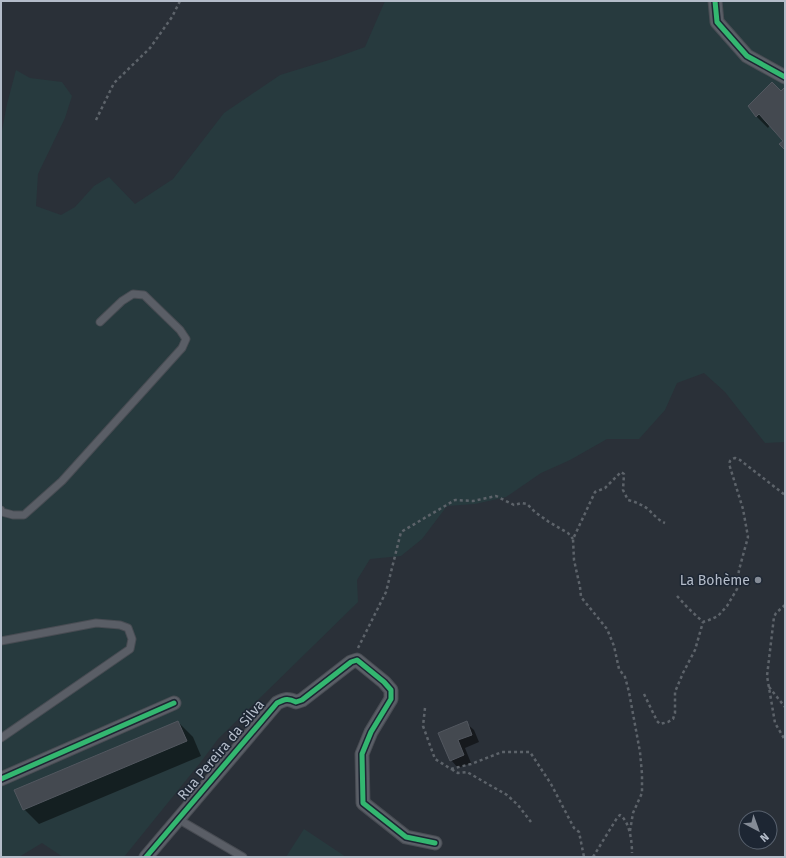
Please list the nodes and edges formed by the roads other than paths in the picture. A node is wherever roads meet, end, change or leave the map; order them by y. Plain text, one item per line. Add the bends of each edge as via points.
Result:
1 (715, 1) edge
2 (785, 77) edge
3 (100, 322) dead end
4 (1, 510) edge
5 (1, 641) edge
6 (174, 704) dead end
7 (1, 738) edge
8 (1, 779) edge
9 (178, 819) junction
10 (435, 843) dead end
11 (146, 857) edge
12 (244, 857) edge

1 - 2 street via 718,22 747,56
3 - 4 lane via 133,294 144,295 186,339 182,348 62,481 24,515 13,515
5 - 7 lane via 96,623 128,628 132,639 130,649
6 - 8 street
9 - 10 street, Rua Pereira da Silva via 277,703 290,699 296,702 302,700 357,660 384,682 391,690 392,699 371,732 362,754 363,803 406,837
9 - 11 street, Rua Pereira da Silva
9 - 12 lane

